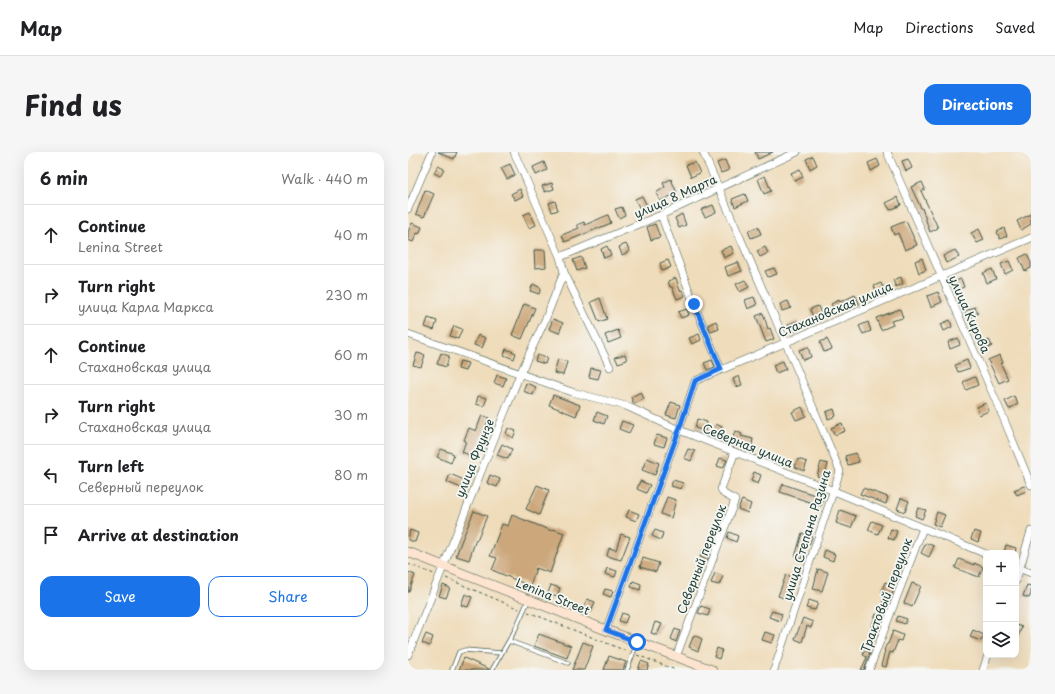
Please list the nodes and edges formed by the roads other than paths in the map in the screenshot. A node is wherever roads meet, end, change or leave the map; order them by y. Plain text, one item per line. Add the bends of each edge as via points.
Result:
1 (432, 152) edge
2 (514, 152) edge
3 (703, 152) edge
4 (797, 152) edge
5 (887, 152) edge
6 (719, 188) junction
7 (408, 209) edge
8 (661, 215) junction
9 (1031, 238) edge
10 (560, 257) junction
11 (564, 272) junction
12 (941, 276) junction
13 (408, 334) edge
14 (785, 341) junction
15 (610, 367) dead end
16 (721, 369) junction
17 (520, 374) junction
18 (679, 430) junction
19 (735, 452) junction
20 (1031, 485) edge
21 (834, 491) junction
22 (923, 528) junction
23 (1031, 531) edge
24 (408, 552) edge
25 (983, 553) edge
26 (1019, 565) edge
27 (444, 566) junction
28 (1019, 568) edge
29 (1031, 573) edge
30 (529, 600) junction
31 (606, 630) junction
32 (509, 641) junction
33 (637, 642) junction
34 (502, 653) junction
35 (408, 655) edge
36 (676, 656) junction
37 (987, 658) edge
38 (568, 664) dead end
39 (452, 670) edge
40 (492, 670) edge
41 (627, 670) edge
42 (712, 670) edge
43 (774, 670) edge
44 (869, 670) edge
45 (983, 670) edge

1 - 7 street
2 - 10 street
3 - 6 street, улица Степана Разина
4 - 6 street, улица 8 Марта
5 - 12 street, улица Кирова
6 - 8 street, улица 8 Марта
6 - 14 street, улица Степана Разина
8 - 10 street, улица 8 Марта
8 - 16 street
9 - 12 street, Стахановская улица
10 - 11 street
11 - 15 street
11 - 17 street, улица Фрунзе
12 - 14 street, Стахановская улица
12 - 20 street, улица Кирова
13 - 17 street, Северная улица
14 - 16 street, Стахановская улица
14 - 21 street, улица Степана Разина via 840,471
16 - 18 street, Стахановская улица via 695,381
17 - 18 street, Северная улица via 572,392 626,406
17 - 27 street, улица Фрунзе
18 - 19 street, Северная улица
18 - 31 street, Стахановская улица
19 - 21 street, Северная улица
19 - 36 street, Северный переулок via 721,489 724,494 735,500
21 - 22 street, Северная улица
21 - 43 street, улица Степана Разина
22 - 25 street, Северная улица
22 - 44 street, Трактовый переулок
23 - 26 street
24 - 27 main road, Lenina Street
27 - 30 main road, Lenina Street
27 - 35 street, улица Фрунзе
28 - 29 street
30 - 31 main road, Lenina Street
30 - 32 lane
31 - 33 main road, Lenina Street
32 - 34 lane
32 - 38 lane
33 - 36 main road, Lenina Street
33 - 41 lane
34 - 39 lane via 465,650 459,652
34 - 40 lane
36 - 42 main road, Lenina Street
37 - 45 street

